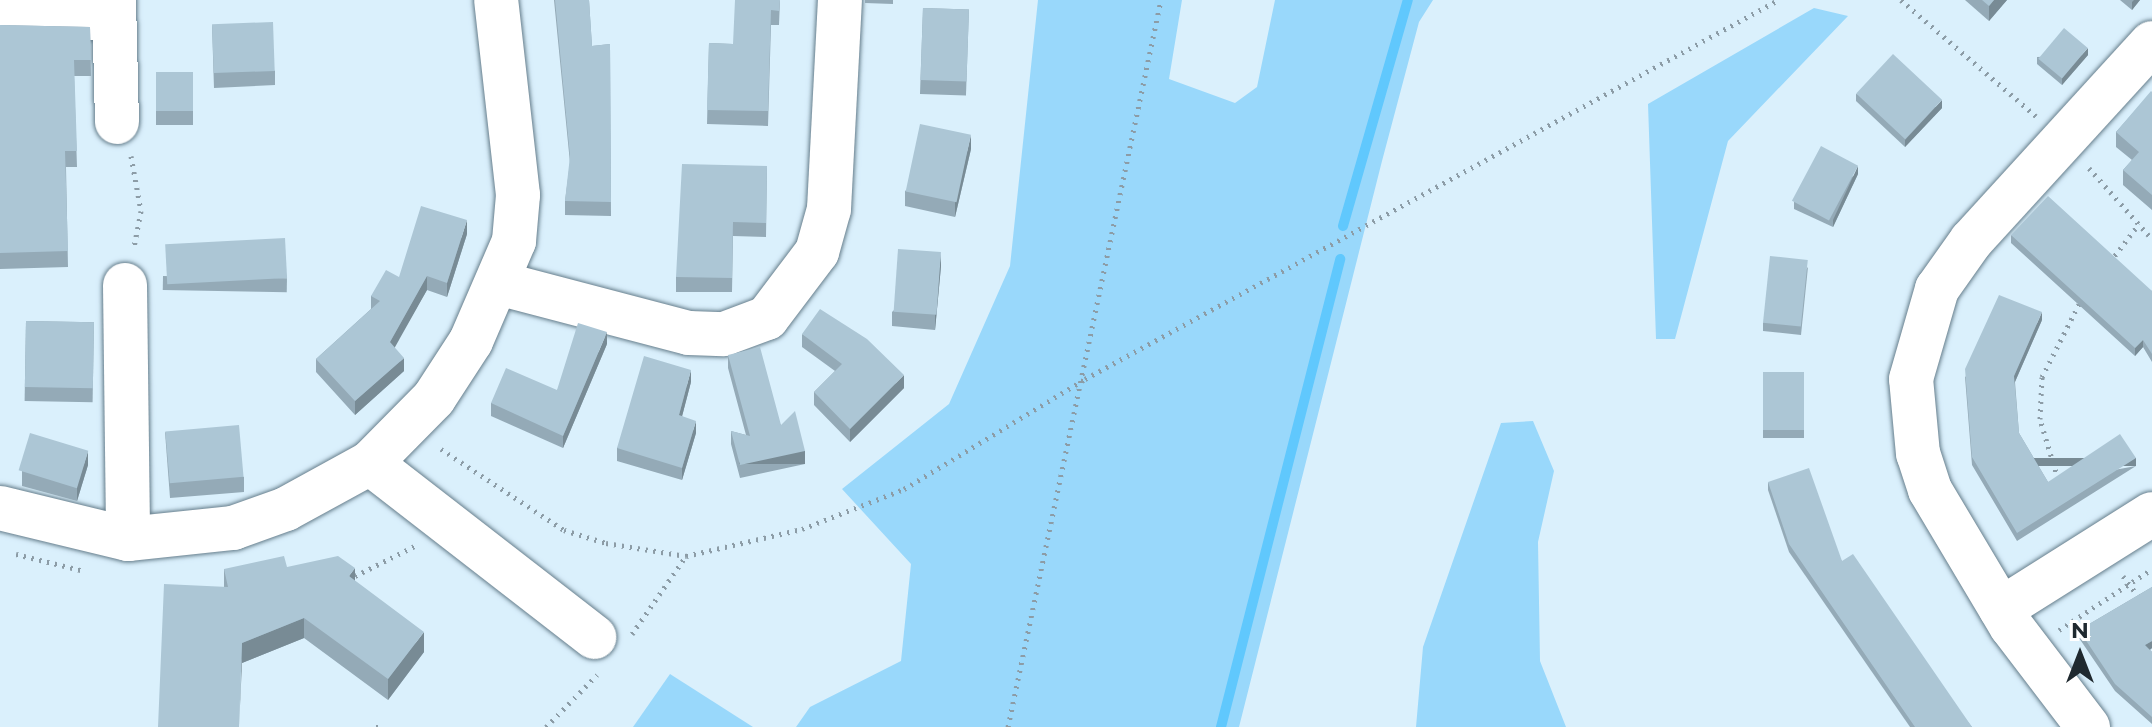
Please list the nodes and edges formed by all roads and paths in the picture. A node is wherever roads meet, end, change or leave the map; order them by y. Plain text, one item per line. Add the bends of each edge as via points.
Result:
1 (496, 0) edge
2 (840, 0) edge
3 (1161, 0) edge
4 (1778, 0) edge
5 (0, 7) edge
6 (114, 9) edge
7 (2152, 43) edge
8 (117, 122) joint
9 (2139, 224) dead end
10 (2105, 268) edge
11 (498, 283) junction
12 (125, 285) joint
13 (2088, 290) edge
14 (1085, 379) junction
15 (450, 438) dead end
16 (441, 449) junction
17 (385, 474) junction
18 (2061, 488) edge
19 (0, 508) edge
20 (2152, 514) edge
21 (445, 521) junction
22 (128, 539) junction
23 (2101, 546) junction
24 (0, 548) edge
25 (2152, 569) edge
26 (98, 572) dead end
27 (355, 576) edge
28 (2129, 584) junction
29 (2001, 609) junction
30 (2152, 614) edge
31 (594, 637) dead end
32 (2028, 650) junction
33 (1008, 727) edge
34 (2088, 727) edge

1 - 11 street via 518,195 514,241
2 - 11 street via 829,209 817,252 767,318 724,334 689,333
3 - 14 path
4 - 14 path
5 - 6 street via 41,18
6 - 8 street
7 - 29 street via 1971,241 1937,289 1916,342 1911,379 1918,454 1930,490
8 - 12 path via 139,177 141,211
9 - 10 path
11 - 17 street
12 - 22 street
13 - 18 path via 2066,317 2042,377 2040,419
14 - 16 path via 904,489 802,529 686,556 564,530
14 - 33 path
15 - 16 path
16 - 17 path
17 - 21 street
17 - 22 street via 233,528
19 - 22 street
20 - 23 street
21 - 27 path via 421,543
21 - 31 street
23 - 28 path
23 - 29 street
24 - 26 path
25 - 28 path
28 - 30 path
28 - 32 path
29 - 32 street
32 - 34 street

